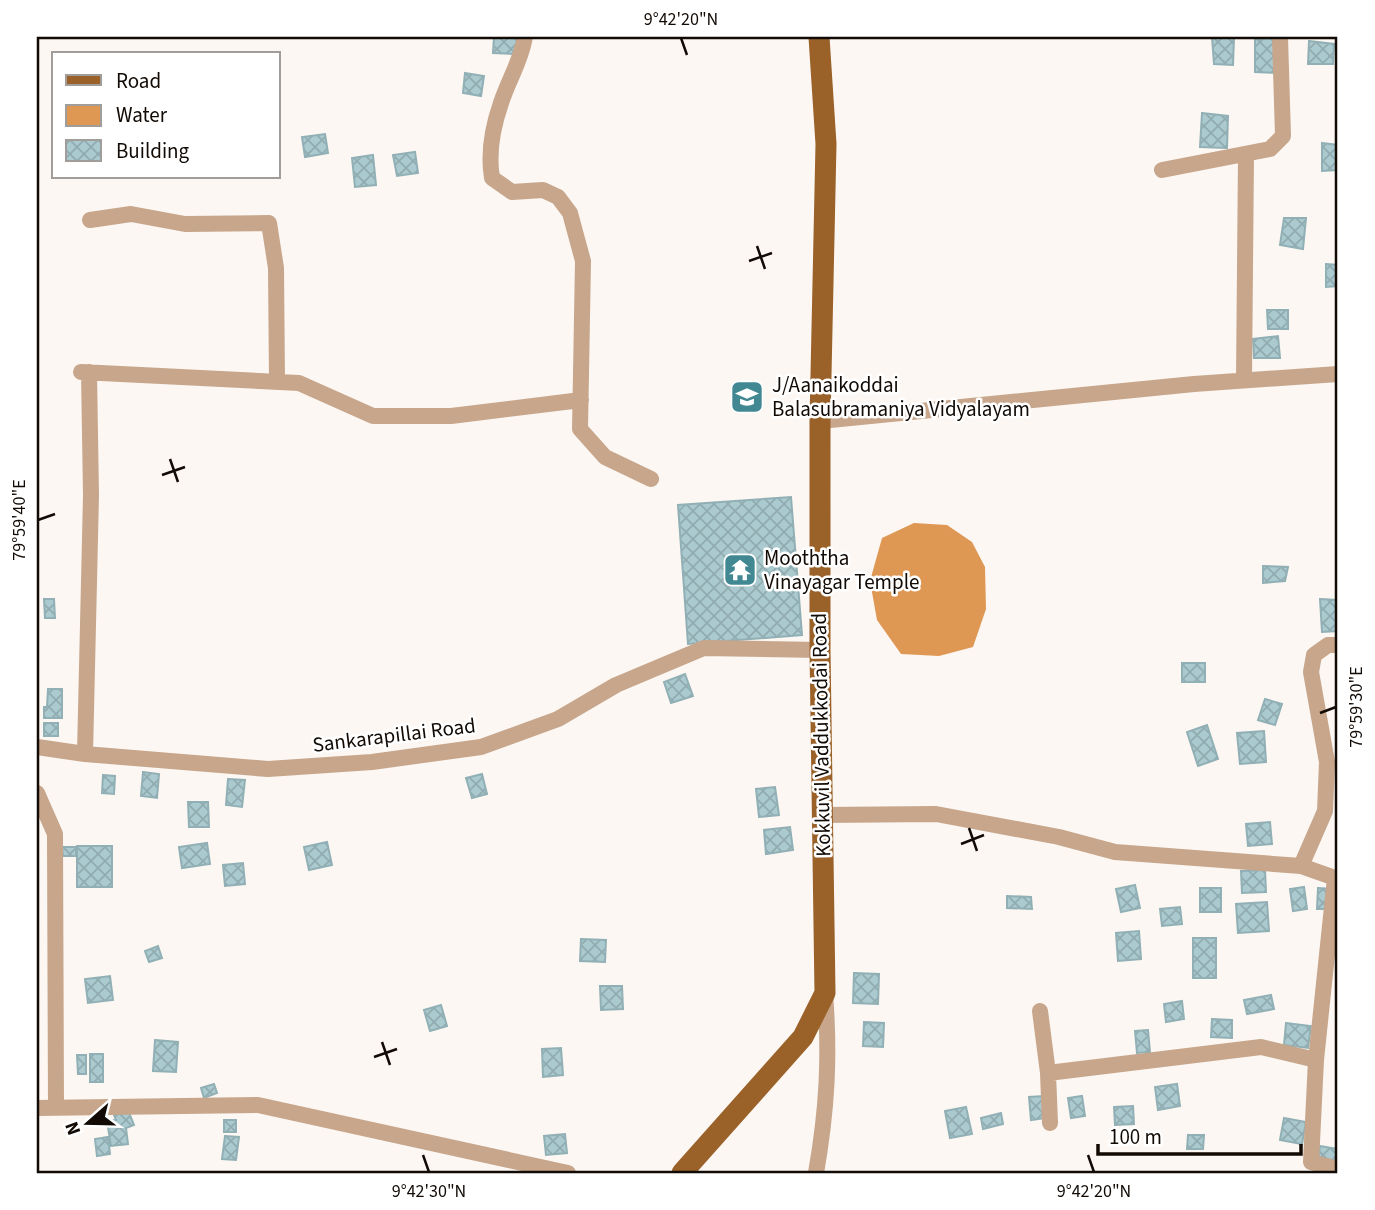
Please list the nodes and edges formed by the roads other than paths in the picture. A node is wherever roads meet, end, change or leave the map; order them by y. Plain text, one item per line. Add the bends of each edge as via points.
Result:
1 (525, 37) edge
2 (819, 37) edge
3 (1280, 37) edge
4 (1246, 155) junction
5 (1162, 170) dead end
6 (90, 220) dead end
7 (1338, 374) edge
8 (1244, 380) junction
9 (277, 381) junction
10 (581, 400) junction
11 (820, 421) junction
12 (651, 479) dead end
13 (1338, 645) edge
14 (820, 650) junction
15 (37, 747) edge
16 (85, 754) junction
17 (37, 793) edge
18 (822, 815) junction
19 (1301, 866) junction
20 (1337, 878) edge
21 (825, 993) junction
22 (1040, 1011) dead end
23 (1316, 1060) junction
24 (1048, 1073) junction
25 (37, 1108) edge
26 (56, 1108) junction
27 (1050, 1123) dead end
28 (1338, 1169) edge
29 (568, 1173) edge
30 (682, 1173) edge
31 (816, 1173) edge

1 - 10 street via 501,103 489,159 492,178 512,192 543,190 558,197 570,213 583,261
2 - 11 main road, Kokkuvil Vaddukkodai Road via 826,144
3 - 4 street via 1283,136 1270,149
4 - 5 street
4 - 8 street
6 - 9 street via 131,214 185,224 269,223 276,268
7 - 8 street
8 - 11 street
9 - 10 street via 299,383 373,416 451,416
9 - 16 street via 85,372 91,495
10 - 12 street via 580,429 605,457
11 - 14 main road, Kokkuvil Vaddukkodai Road
13 - 19 street via 1328,645 1314,655 1311,671 1327,762 1325,811
14 - 16 street, Sankarapillai Road via 704,648 616,685 558,719 481,747 372,762 268,769
14 - 18 main road, Kokkuvil Vaddukkodai Road
15 - 16 street, Sankarapillai Road
17 - 26 street via 55,834
18 - 19 street via 936,814 1115,852
18 - 21 main road, Kokkuvil Vaddukkodai Road
19 - 20 street
20 - 23 street
21 - 30 main road, Kokkuvil Vaddukkodai Road via 803,1037
21 - 31 street via 826,1117
22 - 24 street
23 - 24 street via 1261,1047
23 - 28 street via 1311,1162
24 - 27 street
25 - 26 street
26 - 29 street via 258,1105

